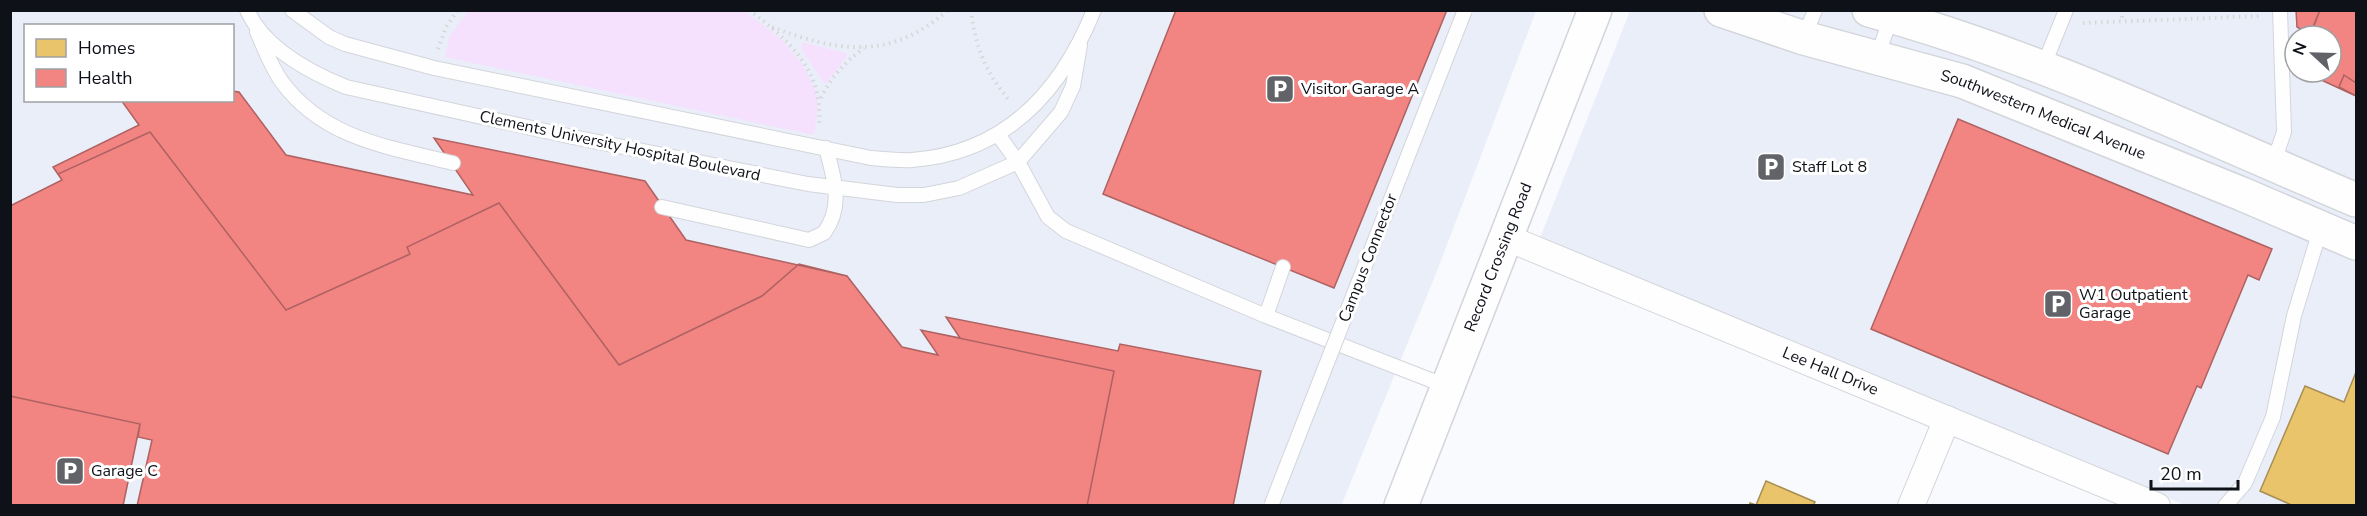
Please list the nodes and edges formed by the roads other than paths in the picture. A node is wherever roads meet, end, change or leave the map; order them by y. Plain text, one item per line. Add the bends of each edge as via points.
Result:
1 (292, 10) edge
2 (1094, 10) edge
3 (1465, 10) edge
4 (1595, 10) edge
5 (1721, 10) edge
6 (2066, 10) edge
7 (1885, 13) edge
8 (2280, 13) edge
9 (250, 16) edge
10 (1809, 24) edge
11 (1080, 45) junction
12 (1877, 57) junction
13 (2043, 67) junction
14 (2026, 106) junction
15 (999, 136) junction
16 (826, 148) junction
17 (1018, 162) junction
18 (453, 164) dead end
19 (2273, 164) junction
20 (836, 189) junction
21 (2257, 200) junction
22 (2356, 200) edge
23 (663, 207) dead end
24 (2321, 227) junction
25 (1505, 237) junction
26 (2356, 243) edge
27 (1283, 267) dead end
28 (1266, 316) junction
29 (1446, 386) junction
30 (1947, 419) junction
31 (1271, 506) edge
32 (1401, 506) edge
33 (1911, 506) edge
34 (2157, 506) edge
35 (2224, 506) edge

1 - 16 lane via 329,37 434,69
2 - 11 lane
3 - 31 lane, Campus Connector, bridge
4 - 25 street, Record Crossing Road
5 - 10 street, Southwestern Medical Avenue
6 - 13 lane
7 - 12 lane
7 - 13 street
8 - 19 lane via 2284,132
9 - 18 lane via 281,81 319,120 375,144
9 - 20 lane, Clements University Hospital Boulevard via 284,52 316,75 346,87
10 - 12 street, Southwestern Medical Avenue
11 - 15 lane via 1038,100
11 - 17 lane via 1073,86 1061,112
12 - 14 street, Southwestern Medical Avenue via 1962,81
13 - 14 street
13 - 19 street
14 - 21 street, Southwestern Medical Avenue
15 - 16 lane via 941,156 911,160 871,158
15 - 17 lane
16 - 20 lane
17 - 20 lane, Clements University Hospital Boulevard via 958,188 924,195
17 - 28 lane via 1048,217 1066,231
19 - 21 street
19 - 22 street
20 - 23 lane via 837,206 830,226 809,240
21 - 24 street, Southwestern Medical Avenue
24 - 26 street, Southwestern Medical Avenue
24 - 35 lane via 2294,316 2273,417 2245,483
25 - 29 street, Record Crossing Road
25 - 30 street, Lee Hall Drive
27 - 28 lane
28 - 29 lane
29 - 32 street, Record Crossing Road
30 - 33 street
30 - 34 street, Lee Hall Drive

